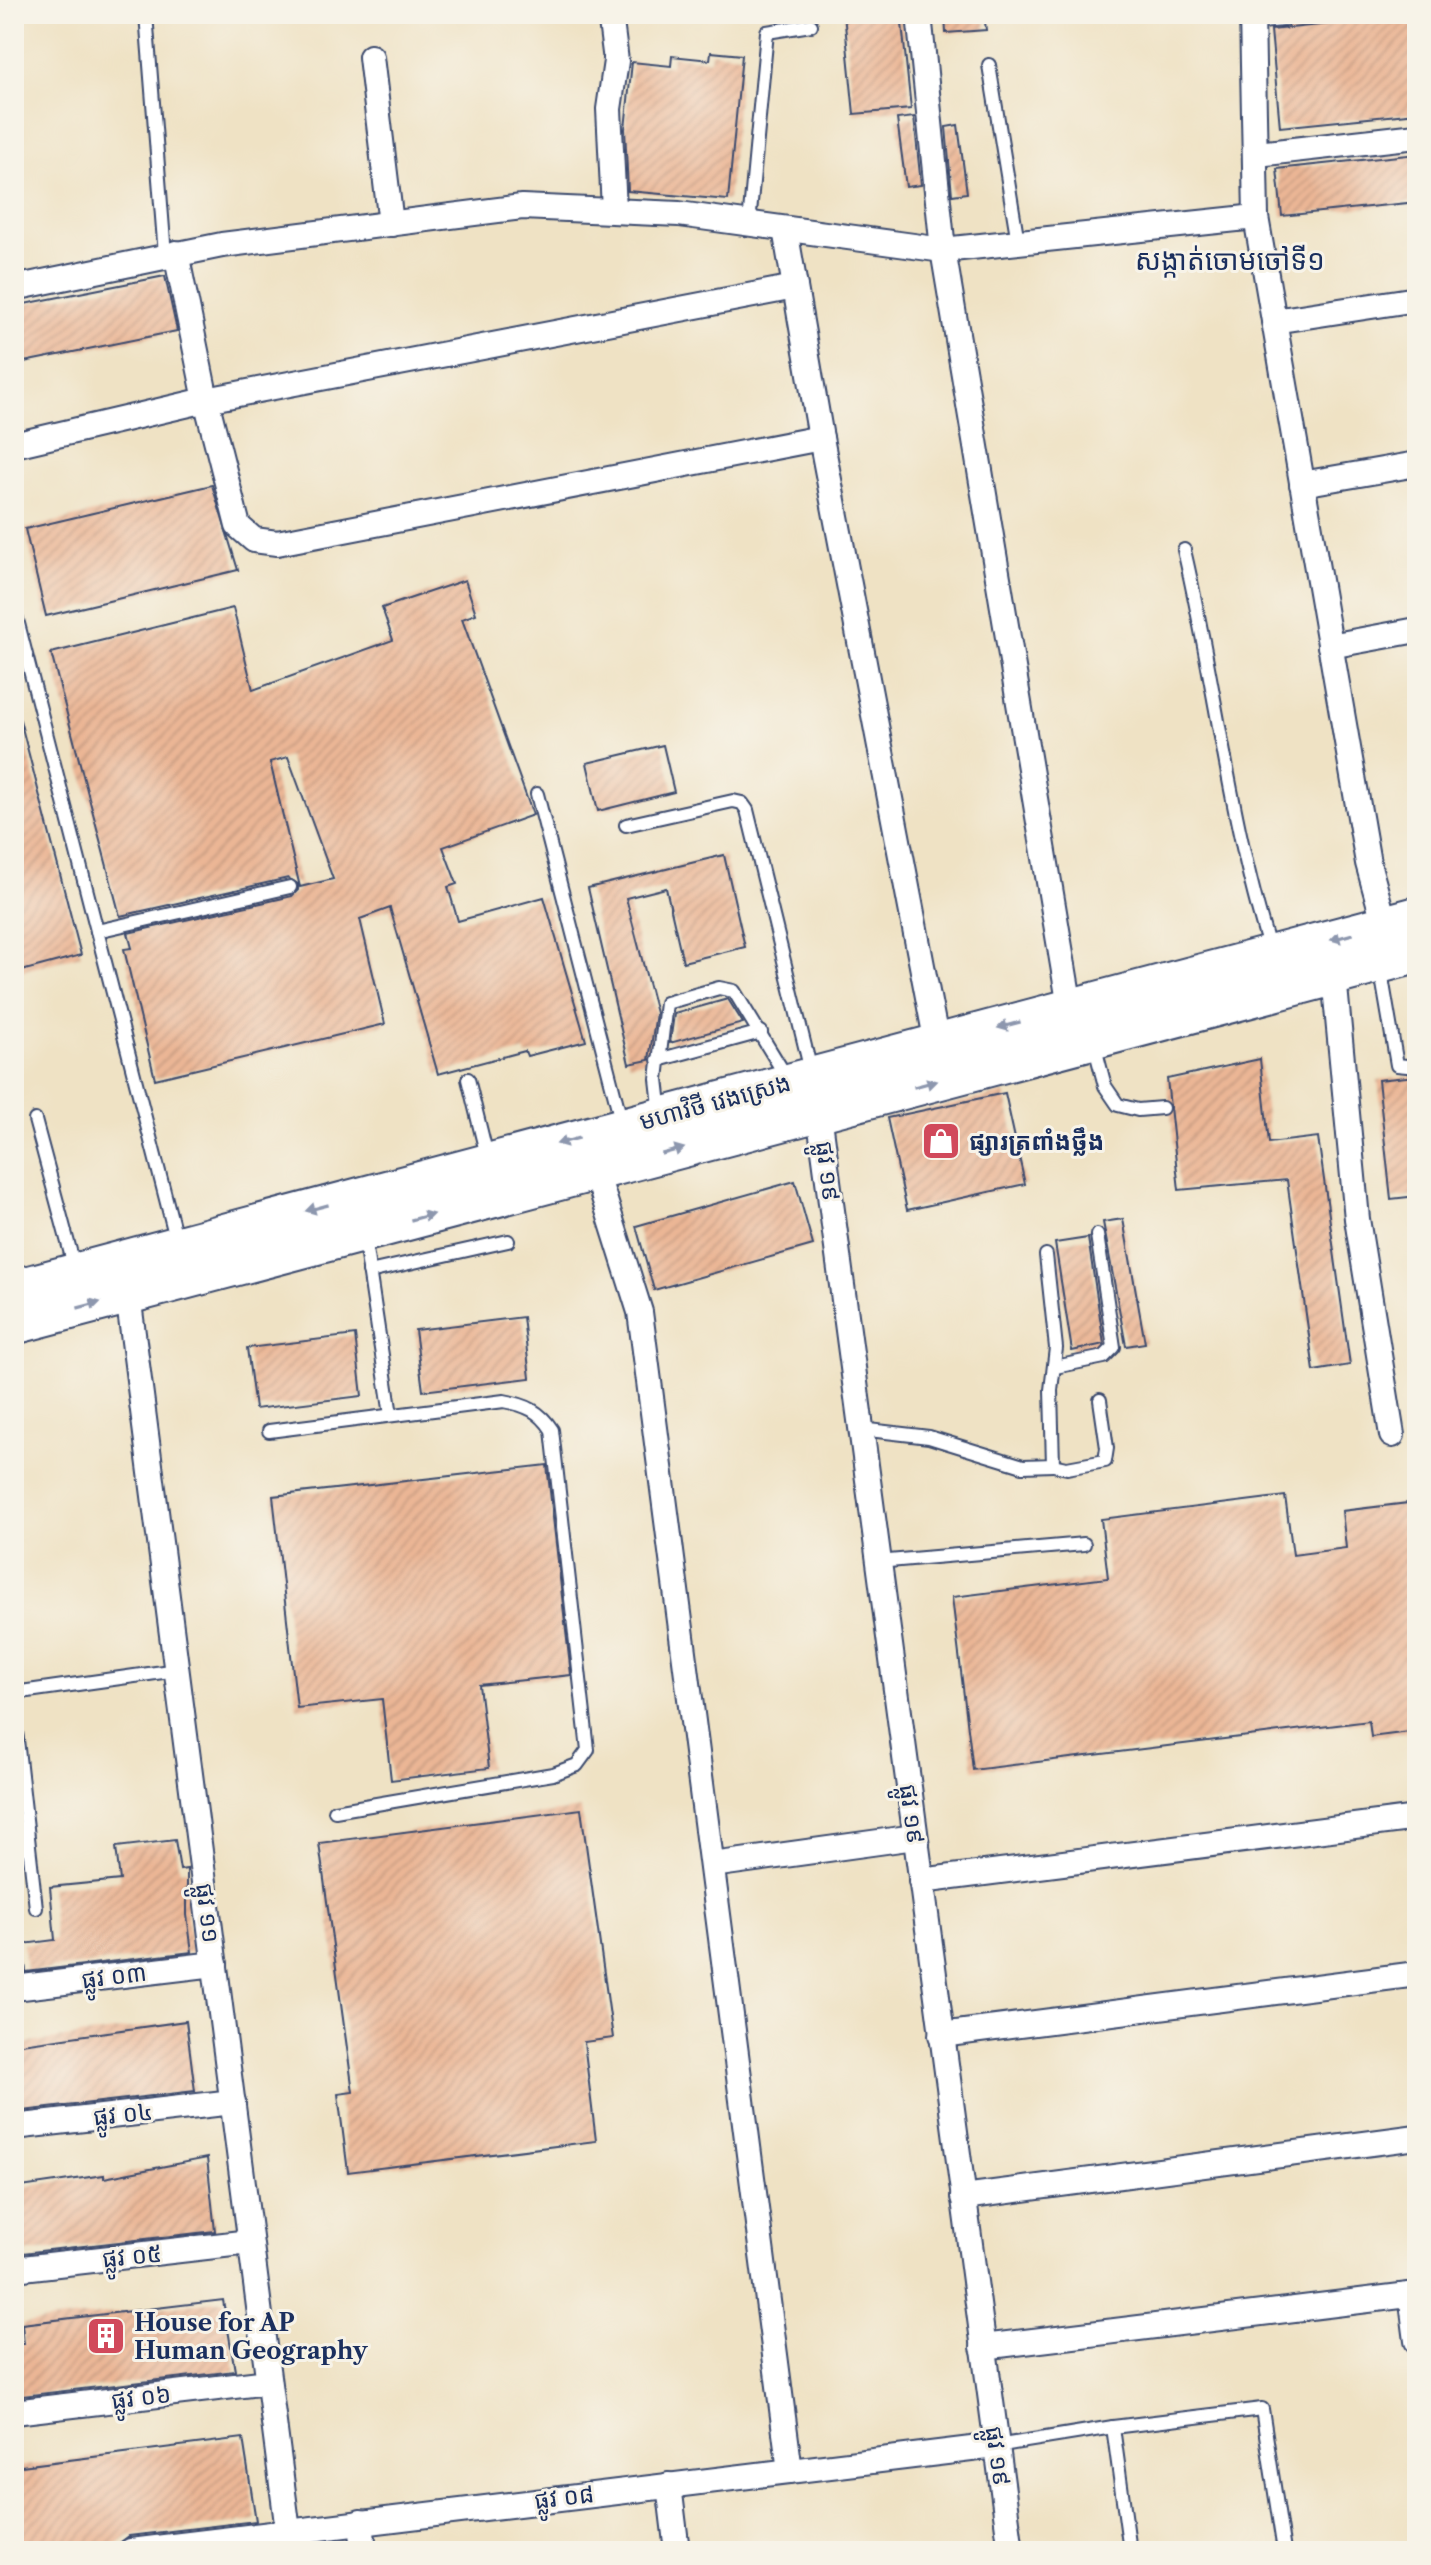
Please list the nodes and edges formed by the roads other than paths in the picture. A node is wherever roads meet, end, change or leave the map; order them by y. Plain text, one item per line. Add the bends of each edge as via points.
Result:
1 (146, 14) edge
2 (610, 14) edge
3 (919, 14) edge
4 (1282, 14) edge
5 (1252, 16) edge
6 (811, 25) dead end
7 (371, 57) dead end
8 (989, 65) dead end
9 (1417, 136) edge
10 (1257, 154) junction
11 (614, 210) junction
12 (1256, 217) junction
13 (391, 224) junction
14 (749, 224) junction
15 (785, 229) junction
16 (1018, 242) junction
17 (943, 250) junction
18 (171, 254) junction
19 (795, 287) junction
20 (14, 288) edge
21 (1417, 299) edge
22 (1274, 321) junction
23 (206, 400) junction
24 (821, 438) junction
25 (14, 445) edge
26 (1417, 464) edge
27 (1302, 484) junction
28 (1184, 550) dead end
29 (14, 608) edge
30 (1417, 630) edge
31 (1330, 646) junction
32 (537, 794) dead end
33 (626, 825) dead end
34 (290, 887) dead end
35 (1401, 921) edge
36 (97, 931) junction
37 (1417, 954) edge
38 (1272, 955) junction
39 (1380, 964) junction
40 (1334, 976) junction
41 (1080, 1031) junction
42 (761, 1032) junction
43 (937, 1044) junction
44 (658, 1060) junction
45 (1417, 1067) edge
46 (468, 1079) dead end
47 (802, 1098) junction
48 (1162, 1108) dead end
49 (662, 1117) junction
50 (35, 1120) dead end
51 (623, 1127) junction
52 (489, 1163) junction
53 (596, 1172) junction
54 (363, 1233) junction
55 (1097, 1235) dead end
56 (508, 1241) dead end
57 (177, 1245) junction
58 (1046, 1255) dead end
59 (76, 1272) junction
60 (369, 1272) junction
61 (14, 1289) edge
62 (128, 1295) junction
63 (14, 1325) edge
64 (1055, 1367) junction
65 (1100, 1400) dead end
66 (391, 1415) junction
67 (860, 1429) junction
68 (269, 1431) dead end
69 (1392, 1435) dead end
70 (1053, 1465) junction
71 (1084, 1544) dead end
72 (877, 1562) junction
73 (177, 1670) junction
74 (14, 1693) edge
75 (14, 1713) edge
76 (335, 1811) dead end
77 (1417, 1818) edge
78 (915, 1837) junction
79 (712, 1865) junction
80 (921, 1881) junction
81 (36, 1908) dead end
82 (215, 1964) junction
83 (1417, 1974) edge
84 (14, 1988) edge
85 (941, 2035) junction
86 (233, 2102) junction
87 (14, 2127) edge
88 (1417, 2137) edge
89 (963, 2197) junction
90 (250, 2242) junction
91 (14, 2269) edge
92 (1414, 2294) edge
93 (1417, 2341) edge
94 (983, 2347) junction
95 (268, 2382) junction
96 (14, 2412) edge
97 (1113, 2427) junction
98 (996, 2446) junction
99 (790, 2471) junction
100 (669, 2485) junction
101 (361, 2522) junction
102 (288, 2531) junction
103 (131, 2551) edge
104 (364, 2551) edge
105 (677, 2551) edge
106 (1011, 2551) edge
107 (1130, 2551) edge
108 (1284, 2551) edge

1 - 18 lane
2 - 11 street via 616,61 609,109
3 - 17 street
4 - 5 street
5 - 10 street
6 - 14 lane via 767,32
7 - 13 street
8 - 16 lane
9 - 10 street
10 - 12 street
11 - 13 street via 522,207
11 - 14 street
12 - 16 street
12 - 22 street
13 - 18 street
14 - 15 street
15 - 17 street
15 - 19 street
16 - 17 street
17 - 41 street
18 - 20 street
18 - 23 street
19 - 23 street
19 - 24 street
21 - 22 street
22 - 27 street
23 - 24 street via 238,526 254,540 277,543
23 - 25 street
24 - 43 street
26 - 27 street
27 - 31 street
28 - 38 lane via 1256,905
29 - 36 lane
30 - 31 street
31 - 35 street via 1368,863
32 - 51 lane
33 - 47 lane via 733,801 747,810
34 - 36 lane
35 -> 38 main road, មហាវិថី វេងស្រេង
36 - 57 lane
37 - 39 main road, មហាវិថី វេងស្រេង
38 - 41 main road, មហាវិថី វេងស្រេង
39 - 40 main road, មហាវិថី វេងស្រេង
39 - 45 lane via 1397,1065
40 - 41 main road, មហាវិថី វេងស្រេង
40 - 69 street via 1357,1219
41 -> 43 main road, មហាវិថី វេងស្រេង
47 -> 41 main road, មហាវិថី វេងស្រេង
41 - 48 lane via 1112,1100 1128,1109
42 - 44 lane
42 - 44 lane via 726,987 671,1000 663,1009
42 - 47 lane
43 - 47 main road, មហាវិថី វេងស្រេង
44 - 49 lane
46 - 52 lane
47 - 49 main road, មហាវិថី វេងស្រេង
53 -> 47 main road, មហាវិថី វេងស្រេង
47 - 67 street, ផ្លូវ ១៩
49 - 51 main road, មហាវិថី វេងស្រេង
50 - 59 lane
51 -> 52 main road, មហាវិថី វេងស្រេង
52 -> 57 main road, មហាវិថី វេងស្រេង
54 -> 53 main road, មហាវិថី វេងស្រេង
53 - 79 street via 640,1312
54 - 60 lane
54 - 62 main road, មហាវិថី វេងស្រេង
55 - 64 lane via 1114,1347 1104,1357
56 - 60 lane
57 - 59 main road, មហាវិថី វេងស្រេង
58 - 64 lane
59 - 61 main road, មហាវិថី វេងស្រេង
60 - 66 lane
63 -> 62 main road, មហាវិថី វេងស្រេង
62 - 73 street, ផ្លូវ ១១
64 - 70 lane
65 - 70 lane via 1105,1461 1067,1468
66 - 68 lane
66 - 76 lane via 504,1401 527,1406 552,1430 588,1750 577,1765 553,1774
67 - 70 lane via 929,1437 1023,1466
67 - 72 street, ផ្លូវ ១៩
71 - 72 lane
72 - 78 street, ផ្លូវ ១៩
73 - 74 lane
73 - 82 street, ផ្លូវ ១១
75 - 81 lane
77 - 80 street
78 - 79 street
78 - 80 street, ផ្លូវ ១៩
79 - 99 street
80 - 85 street, ផ្លូវ ១៩
82 - 84 street, ផ្លូវ ០៣
82 - 86 street, ផ្លូវ ១១
83 - 85 street
85 - 89 street, ផ្លូវ ១៩
86 - 87 street, ផ្លូវ ០៤
86 - 90 street, ផ្លូវ ១១
88 - 89 street
89 - 94 street, ផ្លូវ ១៩
90 - 91 street, ផ្លូវ ០៥
90 - 95 street, ផ្លូវ ១១
92 - 93 street
92 - 94 street
94 - 98 street, ផ្លូវ ១៩
95 - 96 street, ផ្លូវ ០៦
95 - 102 street, ផ្លូវ ១១
97 - 98 lane
97 - 107 lane
97 - 108 lane via 1262,2409
98 - 99 street, ផ្លូវ ០៨
98 - 106 street, ផ្លូវ ១៩
99 - 100 street, ផ្លូវ ០៨
100 - 101 street, ផ្លូវ ០៨
100 - 105 street
101 - 102 street, ផ្លូវ ០៨
101 - 104 street
102 - 103 street, ផ្លូវ ០៨

